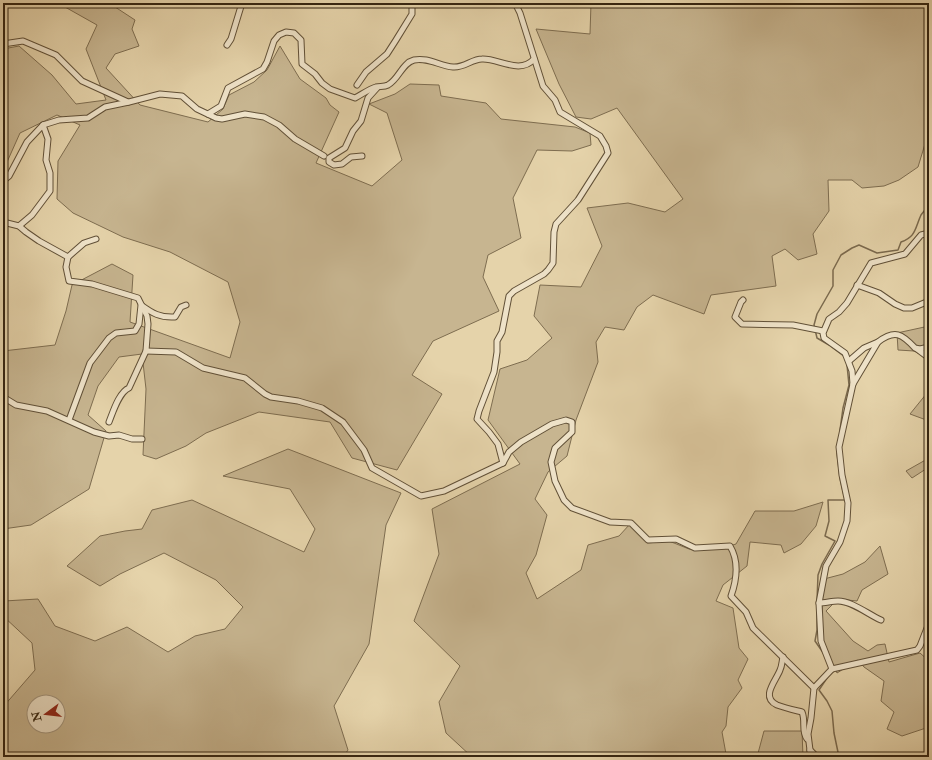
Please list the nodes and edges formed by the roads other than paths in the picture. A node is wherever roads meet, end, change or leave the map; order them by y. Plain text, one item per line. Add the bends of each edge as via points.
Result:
1 (242, 3) edge
2 (412, 3) edge
3 (515, 3) edge
4 (3, 44) edge
5 (227, 46) dead end
6 (534, 59) junction
7 (357, 85) dead end
8 (380, 86) junction
9 (129, 102) junction
10 (208, 114) junction
11 (43, 125) junction
12 (324, 156) dead end
13 (362, 156) dead end
14 (3, 181) edge
15 (3, 222) edge
16 (19, 226) junction
17 (929, 233) edge
18 (96, 239) dead end
19 (68, 257) junction
20 (857, 285) junction
21 (743, 300) dead end
22 (929, 301) edge
23 (141, 305) junction
24 (186, 306) dead end
25 (823, 331) junction
26 (878, 342) junction
27 (929, 347) edge
28 (915, 348) junction
29 (146, 351) junction
30 (929, 358) edge
31 (849, 361) junction
32 (853, 384) junction
33 (3, 397) edge
34 (69, 420) junction
35 (109, 422) dead end
36 (142, 439) dead end
37 (503, 463) junction
38 (819, 603) junction
39 (881, 620) dead end
40 (929, 623) edge
41 (783, 657) junction
42 (832, 669) junction
43 (814, 688) junction
44 (809, 742) junction
45 (810, 750) junction
46 (810, 757) edge
47 (817, 757) edge

1 - 5 street
2 - 7 street via 412,14 387,54 366,72
3 - 6 street via 523,20
4 - 9 street via 23,41 56,55 82,81
6 - 8 street via 525,65 517,66 484,58 453,67 414,60 407,64 395,80 387,86
6 - 37 street via 543,86 556,100 560,112 600,136 608,153 578,200 556,224 553,263 544,274 508,296 502,332 497,342 494,372 477,419 498,444
8 - 10 street via 355,98 330,89 302,64 301,40 294,33 286,32 274,40 263,69 228,88 221,106
8 - 13 street via 368,98 361,121 345,148 329,158 329,162 334,165 342,164 351,157
9 - 10 street via 160,94 182,96
9 - 11 street via 105,107 88,118 59,120
10 - 12 street via 222,119 245,114 264,117
11 - 14 street via 27,142 9,176
11 - 16 street via 48,139 46,160 50,173 50,191 32,215
15 - 16 street
16 - 19 street via 53,250
17 - 20 street via 921,235 905,254 871,263
18 - 19 street via 84,243
19 - 23 street via 66,267 69,281 92,284 138,298
20 - 22 street via 880,293 904,308 912,308
20 - 25 street via 847,303 829,319
21 - 25 street via 734,317 742,324 793,325
23 - 24 street via 167,318 174,317 181,307
23 - 29 street via 148,324
23 - 34 street via 139,324 135,330 116,333 109,338 90,363
25 - 31 street via 824,338 845,353
26 - 28 street via 893,334 900,335
26 - 31 street via 864,348
26 - 32 street
27 - 28 street
28 - 30 street
29 - 35 street via 129,388 125,389
29 - 37 street via 176,352 202,368 245,378 271,397 322,408 344,422 364,450 372,468 421,496 444,491
31 - 32 street
32 - 38 street via 839,447 848,503 847,521 840,542 826,566
33 - 34 street via 16,405 47,411
34 - 36 street via 108,436
37 - 41 street via 509,452 539,431 566,420 572,422 572,432 555,448 551,462 555,481 564,500 572,508 610,522 631,523 648,540 676,539 695,548 730,546 735,553 736,564 735,585 731,596 746,612 753,628
38 - 39 street via 845,602
38 - 42 street via 821,641
40 - 42 street via 917,650
41 - 43 street
41 - 44 street via 769,696 776,705 802,712 805,736
42 - 43 street
43 - 44 street
44 - 45 street
45 - 46 street
45 - 47 street

